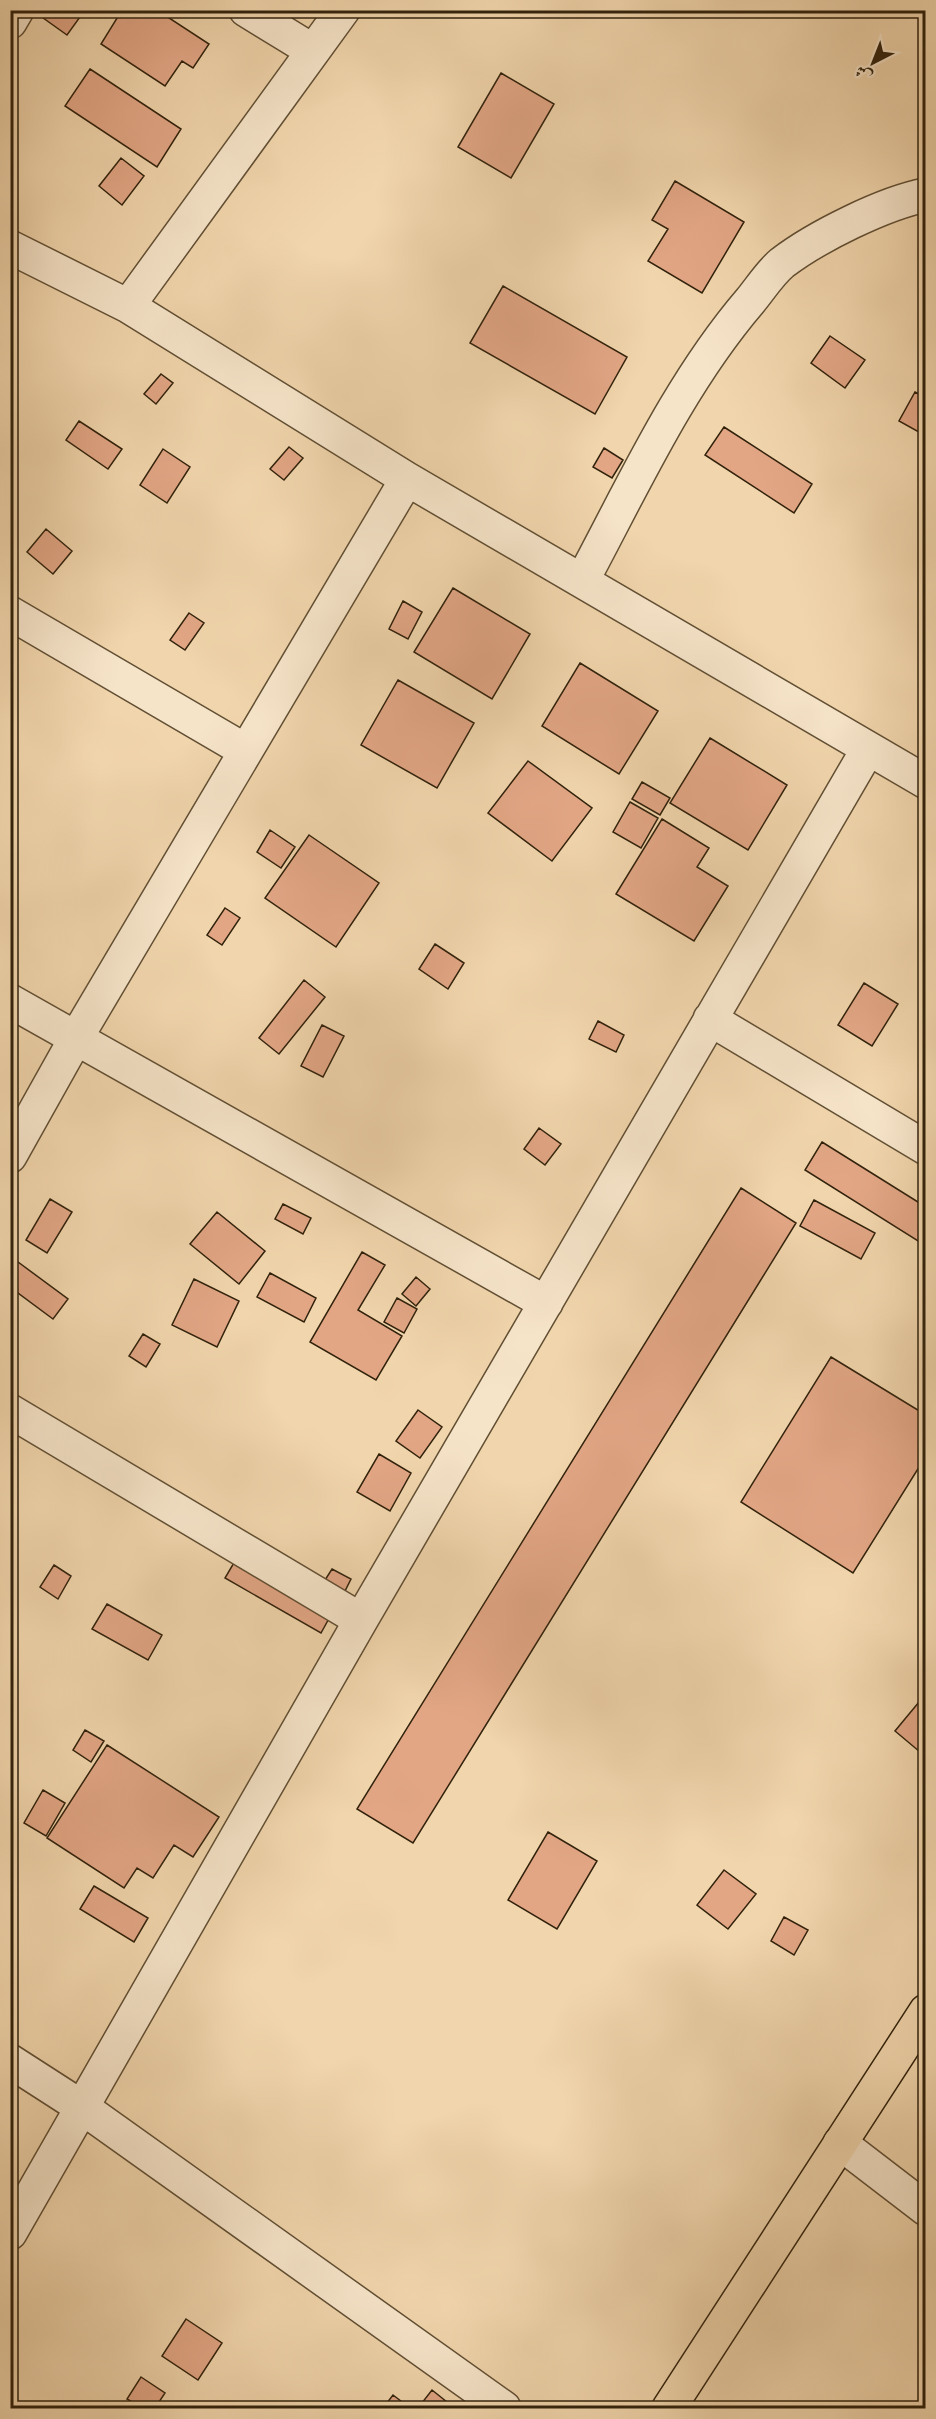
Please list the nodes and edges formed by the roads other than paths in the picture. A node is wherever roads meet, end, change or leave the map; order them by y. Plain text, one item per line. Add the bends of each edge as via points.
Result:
1 (17, 10) edge
2 (246, 10) edge
3 (343, 10) edge
4 (10, 22) edge
5 (313, 51) junction
6 (926, 195) edge
7 (10, 247) edge
8 (128, 306) junction
9 (406, 479) junction
10 (582, 581) junction
11 (10, 613) edge
12 (868, 749) junction
13 (246, 751) junction
14 (926, 782) edge
15 (10, 1001) edge
16 (710, 1019) junction
17 (76, 1038) junction
18 (926, 1148) edge
19 (10, 1156) edge
20 (546, 1303) junction
21 (10, 1411) edge
22 (361, 1620) junction
23 (926, 2011) edge
24 (10, 2061) edge
25 (83, 2108) junction
26 (840, 2143) junction
27 (926, 2209) edge
28 (10, 2233) edge
29 (504, 2409) edge
30 (669, 2409) edge

1 - 4 street
2 - 5 street
3 - 5 street
5 - 8 street
6 - 10 street via 839,229 781,264 737,315 691,379
7 - 8 street
8 - 9 street
9 - 10 street
9 - 13 street
10 - 12 street
11 - 13 street
12 - 14 street
12 - 16 street
13 - 17 street
15 - 17 street
16 - 18 street
16 - 20 street
17 - 19 street
17 - 20 street
20 - 22 street
21 - 22 street
22 - 25 street
23 - 26 main road
24 - 25 street
25 - 28 street
25 - 29 street
26 - 27 street
26 - 30 main road

